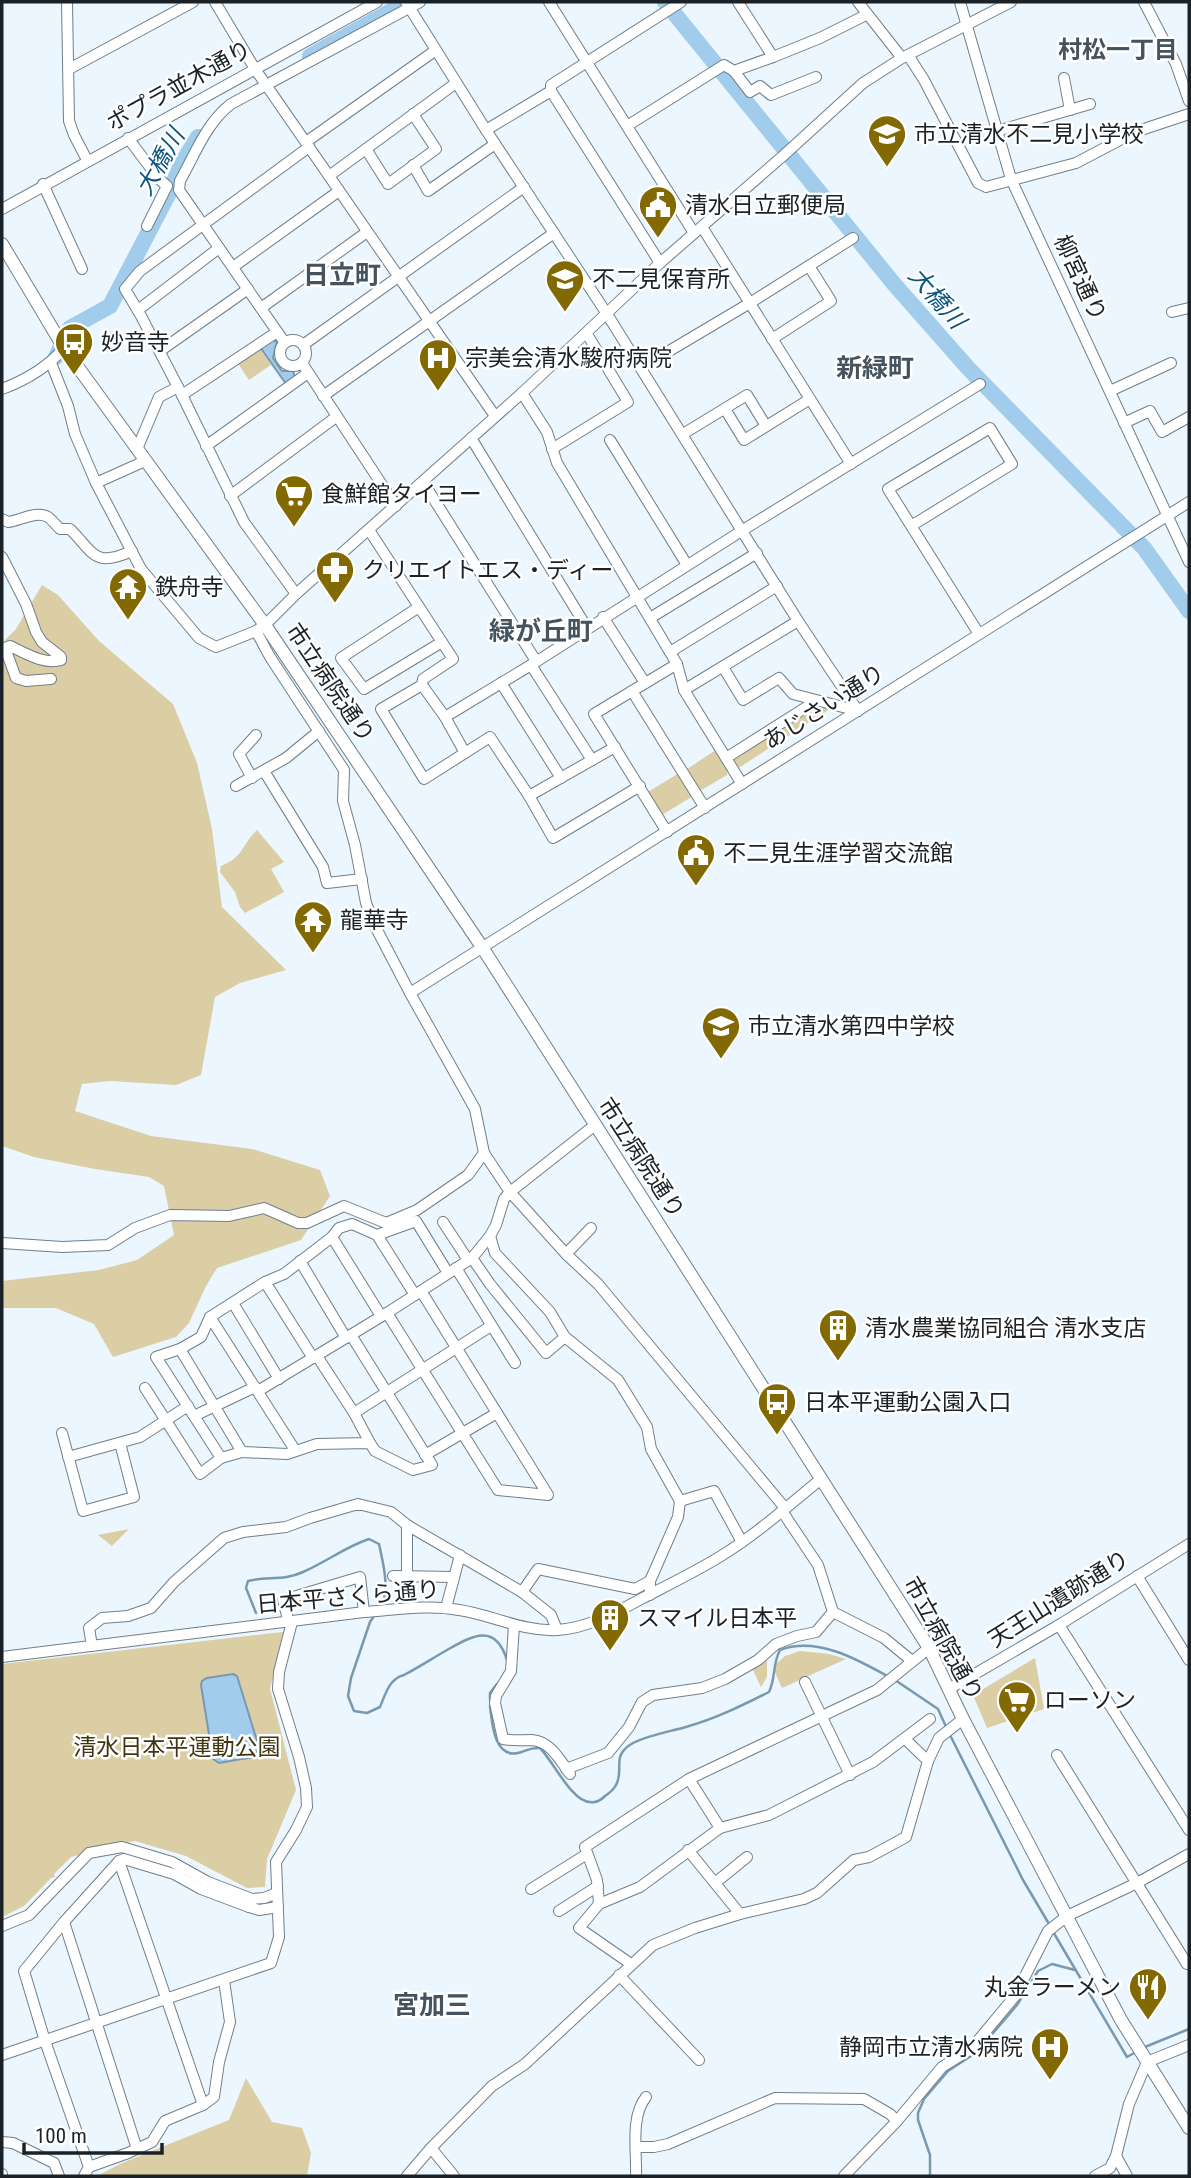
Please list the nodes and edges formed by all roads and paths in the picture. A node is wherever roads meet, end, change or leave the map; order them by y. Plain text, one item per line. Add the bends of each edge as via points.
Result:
1 (67, 2) edge
2 (193, 2) edge
3 (215, 2) edge
4 (377, 2) edge
5 (549, 2) edge
6 (738, 2) edge
7 (858, 2) edge
8 (960, 2) edge
9 (1011, 2) edge
10 (1144, 2) edge
11 (678, 3) edge
12 (412, 4) edge
13 (866, 15) junction
14 (966, 25) junction
15 (436, 50) junction
16 (773, 57) junction
17 (905, 57) junction
18 (587, 62) junction
19 (69, 69) junction
20 (255, 69) junction
21 (734, 71) junction
22 (817, 77) dead end
23 (1064, 78) dead end
24 (456, 83) junction
25 (267, 85) junction
26 (551, 91) junction
27 (1189, 101) edge
28 (1090, 104) dead end
29 (1070, 110) junction
30 (413, 114) junction
31 (1189, 114) edge
32 (626, 127) junction
33 (486, 130) junction
34 (997, 131) junction
35 (128, 138) junction
36 (495, 144) junction
37 (307, 145) junction
38 (366, 149) junction
39 (87, 160) junction
40 (413, 165) junction
41 (329, 176) junction
42 (1011, 179) junction
43 (43, 184) junction
44 (524, 187) junction
45 (339, 191) junction
46 (2, 209) edge
47 (203, 225) junction
48 (147, 226) dead end
49 (698, 230) junction
50 (368, 232) junction
51 (554, 233) junction
52 (853, 238) dead end
53 (2, 244) edge
54 (219, 248) junction
55 (660, 263) junction
56 (809, 266) junction
57 (233, 268) junction
58 (82, 269) dead end
59 (399, 278) junction
60 (247, 289) junction
61 (750, 303) junction
62 (261, 308) junction
63 (1189, 308) edge
64 (138, 310) junction
65 (1172, 312) dead end
66 (607, 314) junction
67 (430, 320) junction
68 (277, 332) junction
69 (587, 334) junction
70 (772, 339) junction
71 (285, 343) junction
72 (303, 345) junction
73 (64, 348) junction
74 (160, 352) junction
75 (659, 357) dead end
76 (51, 363) junction
77 (302, 363) junction
78 (1171, 363) dead end
79 (308, 373) junction
80 (980, 384) dead end
81 (2, 388) edge
82 (180, 391) junction
83 (1110, 391) junction
84 (522, 393) junction
85 (323, 396) junction
86 (810, 399) junction
87 (725, 409) junction
88 (495, 416) junction
89 (336, 417) junction
90 (1189, 417) edge
91 (1124, 423) junction
92 (766, 426) junction
93 (683, 434) junction
94 (471, 438) junction
95 (610, 440) dead end
96 (206, 446) junction
97 (137, 449) junction
98 (552, 449) junction
99 (145, 461) junction
100 (851, 464) junction
101 (423, 482) junction
102 (96, 483) junction
103 (230, 496) junction
104 (1189, 502) edge
105 (396, 506) junction
106 (1167, 515) junction
107 (2, 519) edge
108 (911, 526) junction
109 (369, 530) junction
110 (743, 530) junction
111 (132, 551) junction
112 (757, 553) junction
113 (2, 557) edge
114 (1189, 562) edge
115 (687, 565) junction
116 (777, 586) junction
117 (296, 594) junction
118 (638, 597) junction
119 (419, 607) junction
120 (603, 617) junction
121 (650, 618) junction
122 (799, 621) junction
123 (260, 628) junction
124 (587, 628) junction
125 (979, 634) junction
126 (442, 642) junction
127 (670, 652) junction
128 (533, 663) junction
129 (677, 664) junction
130 (723, 667) junction
131 (51, 679) dead end
132 (501, 683) junction
133 (645, 683) junction
134 (422, 685) junction
135 (684, 690) junction
136 (632, 691) junction
137 (816, 701) junction
138 (858, 711) junction
139 (444, 717) junction
140 (319, 731) junction
141 (256, 735) dead end
142 (614, 747) junction
143 (465, 753) junction
144 (726, 758) junction
145 (592, 760) junction
146 (264, 771) junction
147 (252, 778) junction
148 (561, 778) junction
149 (742, 784) junction
150 (236, 786) dead end
151 (640, 786) junction
152 (529, 796) junction
153 (705, 808) junction
154 (667, 832) junction
155 (362, 879) junction
156 (482, 947) junction
157 (410, 993) junction
158 (595, 1125) junction
159 (484, 1153) junction
160 (510, 1192) junction
161 (443, 1222) dead end
162 (591, 1228) dead end
163 (377, 1235) junction
164 (490, 1236) junction
165 (332, 1237) junction
166 (2, 1243) edge
167 (566, 1254) junction
168 (470, 1259) junction
169 (300, 1261) junction
170 (452, 1271) junction
171 (265, 1282) junction
172 (418, 1293) junction
173 (233, 1303) junction
174 (384, 1315) junction
175 (210, 1317) junction
176 (491, 1326) junction
177 (348, 1336) junction
178 (565, 1337) junction
179 (457, 1348) junction
180 (180, 1349) junction
181 (315, 1357) junction
182 (515, 1363) dead end
183 (422, 1370) junction
184 (279, 1379) junction
185 (145, 1388) dead end
186 (257, 1389) junction
187 (387, 1393) junction
188 (214, 1406) junction
189 (191, 1411) junction
190 (354, 1413) junction
191 (497, 1413) junction
192 (166, 1420) junction
193 (462, 1432) junction
194 (62, 1433) dead end
195 (120, 1443) junction
196 (370, 1443) junction
197 (295, 1450) junction
198 (242, 1452) junction
199 (425, 1455) junction
200 (68, 1457) junction
201 (221, 1458) junction
202 (821, 1479) junction
203 (680, 1501) junction
204 (783, 1509) junction
205 (407, 1525) junction
206 (742, 1542) junction
207 (1189, 1544) edge
208 (460, 1555) junction
209 (393, 1576) dead end
210 (407, 1576) junction
211 (1137, 1576) junction
212 (454, 1577) junction
213 (650, 1581) junction
214 (522, 1592) junction
215 (650, 1595) junction
216 (446, 1608) junction
217 (364, 1612) junction
218 (833, 1612) junction
219 (290, 1622) junction
220 (514, 1625) junction
221 (1059, 1625) junction
222 (557, 1630) junction
223 (92, 1646) junction
224 (929, 1648) junction
225 (2, 1657) edge
226 (1189, 1660) edge
227 (912, 1661) junction
228 (804, 1682) dead end
229 (949, 1689) junction
230 (821, 1716) junction
231 (930, 1719) dead end
232 (963, 1719) junction
233 (905, 1739) junction
234 (1057, 1755) dead end
235 (928, 1761) junction
236 (850, 1774) junction
237 (689, 1779) junction
238 (720, 1828) junction
239 (1189, 1830) edge
240 (688, 1850) junction
241 (587, 1854) junction
242 (1189, 1854) edge
243 (747, 1857) dead end
244 (119, 1861) junction
245 (715, 1883) junction
246 (1137, 1883) junction
247 (598, 1886) junction
248 (531, 1889) dead end
249 (277, 1893) junction
250 (250, 1903) junction
251 (599, 1904) junction
252 (278, 1907) junction
253 (559, 1911) dead end
254 (740, 1914) junction
255 (1067, 1916) junction
256 (64, 1922) junction
257 (2, 1926) edge
258 (631, 1964) junction
259 (1186, 1964) dead end
260 (619, 1975) junction
261 (224, 1980) junction
262 (166, 2000) junction
263 (96, 2024) junction
264 (45, 2041) junction
265 (1189, 2045) edge
266 (2, 2055) edge
267 (699, 2060) dead end
268 (1147, 2062) junction
269 (646, 2097) dead end
270 (203, 2105) junction
271 (897, 2121) junction
272 (1189, 2128) edge
273 (2, 2143) edge
274 (637, 2147) junction
275 (431, 2148) junction
276 (137, 2149) junction
277 (1116, 2157) junction
278 (86, 2171) edge
279 (59, 2176) edge
280 (407, 2176) edge
281 (454, 2176) edge
282 (636, 2176) edge
283 (847, 2176) edge
284 (1095, 2176) edge
285 (1127, 2176) edge

1 - 19 street
2 - 19 street
3 - 20 street
4 - 20 street, ポプラ並木通り
5 - 18 street
6 - 16 street
7 - 13 street
8 - 14 street, 柳宮通り
9 - 14 street
10 - 27 street
11 - 18 street
12 - 15 street
12 - 25 street
13 - 16 street
13 - 17 street
14 - 17 street
14 - 34 street, 柳宮通り
15 - 24 street
15 - 37 street
16 - 21 street
17 - 42 street via 924,80 978,183 986,187
17 - 49 street via 863,83
18 - 26 street via 551,85
18 - 32 street
19 - 39 street via 69,121
20 - 25 street
20 - 35 street, ポプラ並木通り
21 - 22 street via 750,92 760,86 771,95
21 - 32 street via 724,65
23 - 29 street
24 - 30 street
24 - 33 street
25 - 37 street
25 - 47 street via 222,111 180,181 179,190
26 - 33 street
26 - 55 street
28 - 29 street
29 - 34 street
30 - 38 street
30 - 40 street via 436,149
31 - 42 street via 1135,132 1076,163
32 - 49 street
33 - 36 street
34 - 42 street, 柳宮通り
35 - 39 street, ポプラ並木通り
35 - 48 street via 167,186
36 - 40 street via 428,191
36 - 44 street
37 - 41 street
37 - 47 street
38 - 40 street via 388,184
38 - 41 street
39 - 43 street, ポプラ並木通り
41 - 45 street
42 - 83 street, 柳宮通り
43 - 46 street, ポプラ並木通り
43 - 58 street
44 - 51 street
44 - 59 street
45 - 50 street
45 - 57 street
47 - 54 street
47 - 64 street via 121,287
49 - 55 street
49 - 61 street
50 - 59 street
50 - 62 street
51 - 66 street
51 - 67 street
52 - 56 street
53 - 73 main road, 市立病院通り
54 - 57 street
54 - 64 street
55 - 66 street
56 - 61 street
56 - 70 street via 831,302
57 - 60 street
59 - 67 street
59 - 72 street
60 - 62 street
60 - 74 street
61 - 70 street
61 - 75 street
62 - 68 street
63 - 65 street
64 - 74 street
66 - 69 street
66 - 93 street
67 - 85 street
67 - 88 street
68 - 71 street
68 - 82 street
69 - 84 street
69 - 98 street via 628,402
70 - 86 street
71 - 72 street via 293,340
71 - 77 street via 280,349 284,362 289,366
72 - 77 street
73 - 76 street
73 - 97 main road, 市立病院通り
74 - 82 street
76 - 81 street
76 - 102 street
77 - 79 street
78 - 83 street
79 - 85 street
79 - 96 street
80 - 100 street
82 - 96 street
82 - 97 street via 159,397
83 - 91 street, 柳宮通り
84 - 88 street
84 - 98 street via 547,432
85 - 89 street
86 - 92 street
86 - 100 street
87 - 92 street via 747,395
87 - 92 street via 744,440
87 - 93 street
88 - 94 street
89 - 103 street
89 - 105 street
90 - 91 street via 1162,432 1150,411
91 - 106 street, 柳宮通り
93 - 110 street
94 - 101 street
94 - 124 street
95 - 115 street
96 - 103 street
97 - 99 main road, 市立病院通り
98 - 118 street
99 - 102 street
99 - 123 main road, 市立病院通り
100 - 110 street
101 - 105 street
101 - 128 street
102 - 111 street
103 - 117 street
104 - 106 street, あじさい通り
105 - 109 street
106 - 114 street, 柳宮通り
106 - 125 street, あじさい通り
107 - 111 street via 13,522 42,515 60,529 70,529 94,555 106,559
108 - 108 street via 888,489 990,428 1012,464
108 - 125 street
109 - 117 street
109 - 119 street
110 - 112 street
110 - 115 street
111 - 123 street via 199,638 216,647
112 - 116 street
112 - 121 street
113 - 131 street via 36,632 61,656 56,662 10,646 5,649 16,678
115 - 118 street
116 - 122 street
116 - 127 street
117 - 123 street
118 - 120 street
118 - 121 street
119 - 126 street
119 - 126 street via 341,658 364,689
120 - 124 street
120 - 133 street
121 - 127 street
122 - 130 street
122 - 138 street
123 - 140 street via 270,657
123 - 156 main road, 市立病院通り
124 - 128 street
125 - 138 street, あじさい通り
126 - 134 street via 453,659 423,679
127 - 129 street
128 - 132 street
128 - 145 street
129 - 133 street
129 - 135 street
130 - 135 street
130 - 137 street via 743,699 779,678 793,694
132 - 139 street
132 - 148 street
133 - 136 street
134 - 139 street
134 - 143 street via 381,709 424,779
135 - 144 street
136 - 142 street via 594,714
136 - 153 street
137 - 138 street
137 - 144 street
138 - 149 street, あじさい通り
139 - 143 street
140 - 146 street
140 - 155 street via 344,770 343,802
141 - 147 street via 239,754
142 - 145 street
142 - 151 street
143 - 152 street via 490,737
144 - 149 street
145 - 148 street
146 - 147 street
146 - 155 street via 323,867 327,883
147 - 150 street
148 - 152 street
149 - 153 street, あじさい通り
151 - 152 street via 553,838
151 - 154 street
153 - 154 street, あじさい通り
154 - 156 street, あじさい通り
155 - 157 street via 375,926
156 - 157 street, あじさい通り
156 - 158 main road, 市立病院通り
157 - 159 street via 475,1109
158 - 160 street
158 - 202 main road, 市立病院通り
159 - 160 street
159 - 166 street via 468,1175 416,1210 386,1223 344,1206 307,1223 264,1208 229,1216 170,1215 135,1228 108,1245 62,1248
160 - 164 street
160 - 167 street
161 - 168 street
162 - 167 street
163 - 165 street via 352,1224 339,1228
163 - 170 street via 416,1221
163 - 172 street
164 - 168 street
164 - 178 street via 495,1253 550,1312
165 - 169 street
165 - 174 street
167 - 204 street via 661,1357
168 - 170 street
168 - 178 street via 546,1353
169 - 171 street
169 - 177 street
170 - 172 street
170 - 176 street
171 - 173 street
171 - 181 street
172 - 174 street
172 - 179 street
173 - 175 street
173 - 184 street
174 - 177 street
174 - 183 street
175 - 180 street via 201,1337
175 - 186 street
176 - 179 street
176 - 182 street
177 - 181 street
177 - 187 street
178 - 203 street via 618,1380 647,1427 651,1449
179 - 183 street
179 - 191 street
180 - 188 street
180 - 189 street via 156,1356
181 - 184 street
181 - 190 street
183 - 187 street
183 - 193 street
184 - 186 street
185 - 192 street
186 - 188 street
186 - 197 street
187 - 190 street
187 - 199 street
188 - 189 street
188 - 198 street
189 - 192 street
189 - 201 street
190 - 196 street
191 - 193 street
191 - 193 street via 548,1495 498,1490
192 - 195 street via 140,1437
192 - 201 street via 200,1475
193 - 199 street
194 - 200 street
195 - 200 street
195 - 200 street via 134,1497 83,1511
196 - 197 street via 317,1444
196 - 199 street via 375,1451 413,1470 432,1465
197 - 198 street via 287,1454
198 - 201 street
202 - 204 street, 日本平さくら通り
202 - 224 main road, 市立病院通り
203 - 206 street via 714,1491
203 - 213 street via 678,1517
204 - 206 street, 日本平さくら通り
204 - 218 street via 818,1565
205 - 208 street
205 - 210 street
205 - 223 street via 391,1512 358,1504 286,1527 224,1538 151,1608 102,1618 89,1628
206 - 215 street, 日本平さくら通り
207 - 211 street, 天王山遺跡通り
208 - 212 street
208 - 214 street
209 - 210 street
210 - 212 street
211 - 221 street, 天王山遺跡通り
211 - 226 street
212 - 216 street
213 - 214 street via 635,1589 538,1569
213 - 215 street
214 - 222 street via 551,1615
215 - 222 street, 日本平さくら通り via 607,1617
216 - 217 street, 日本平さくら通り
216 - 220 street, 日本平さくら通り
217 - 219 street, 日本平さくら通り
217 - 219 street via 360,1577 283,1601
218 - 220 street via 816,1632 776,1644 725,1679 702,1688 653,1695 642,1702 608,1753 568,1771 543,1742 503,1739 495,1703 511,1671
218 - 227 street via 884,1638
219 - 223 street, 日本平さくら通り
219 - 249 street via 278,1689 299,1757 307,1807 276,1862
220 - 222 street, 日本平さくら通り
221 - 229 street, 天王山遺跡通り
221 - 239 street
223 - 225 street, 日本平さくら通り
224 - 227 street
224 - 229 main road, 市立病院通り
227 - 230 street via 877,1690
228 - 230 street
229 - 232 main road, 市立病院通り
230 - 236 street
230 - 237 street
231 - 233 street
232 - 235 street via 939,1738
232 - 255 main road, 市立病院通り
233 - 235 street
233 - 236 street
234 - 246 street
235 - 254 street via 906,1837 854,1860 817,1893
236 - 238 street via 769,1815
237 - 238 street
237 - 241 street via 585,1847
238 - 240 street
240 - 245 street
240 - 251 street via 640,1887
241 - 247 street
241 - 248 street
242 - 246 street
243 - 245 street
244 - 250 street via 174,1874 201,1889
244 - 256 street
244 - 262 street
245 - 254 street
246 - 255 street
246 - 259 street
247 - 251 street
247 - 253 street
249 - 250 street
249 - 252 street
250 - 252 street via 259,1910
250 - 257 street via 172,1862 122,1847 89,1853 29,1915
251 - 258 street via 579,1928
252 - 261 street via 279,1937 271,1963
254 - 258 street via 653,1945
255 - 268 main road, 市立病院通り
255 - 271 street via 1048,1931 1015,1996 971,2049 942,2067
256 - 263 street
256 - 264 street via 24,1971
258 - 260 street
260 - 267 street
260 - 275 street via 525,2064 492,2086
261 - 262 street
261 - 270 street via 230,2022 214,2098
262 - 263 street
262 - 270 street
263 - 264 street
263 - 276 street
264 - 266 street
264 - 278 street
265 - 268 street
268 - 272 main road, 市立病院通り
268 - 277 street via 1129,2104
269 - 274 street via 636,2120
270 - 276 street via 165,2121 152,2142
271 - 274 street via 864,2099 775,2098 668,2144
271 - 283 street
273 - 279 street via 13,2143 54,2162
274 - 282 street
275 - 280 street
275 - 281 street
276 - 278 street
277 - 284 street via 1110,2168
277 - 285 street

